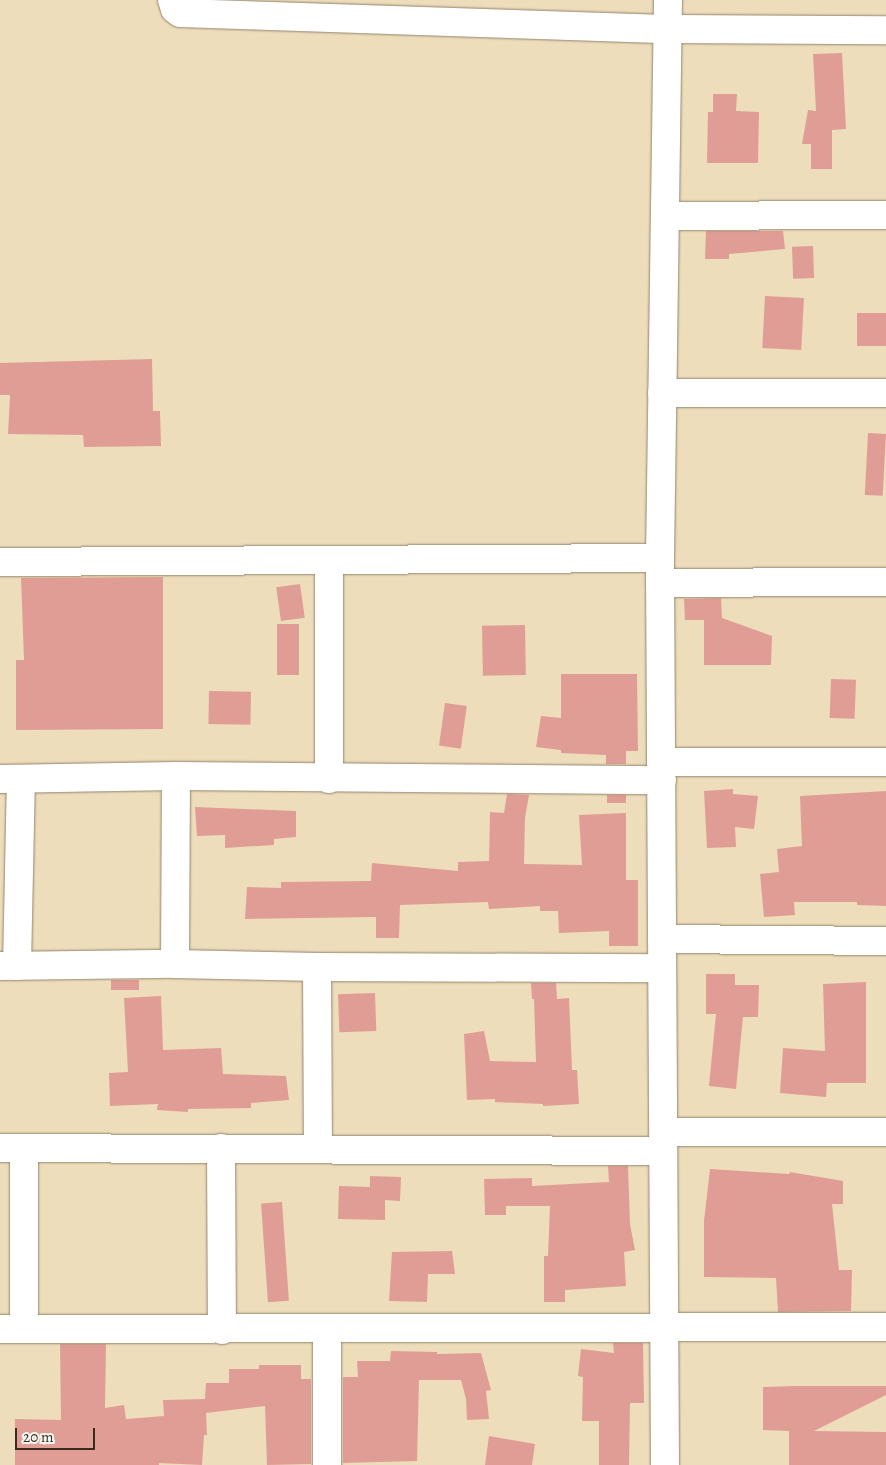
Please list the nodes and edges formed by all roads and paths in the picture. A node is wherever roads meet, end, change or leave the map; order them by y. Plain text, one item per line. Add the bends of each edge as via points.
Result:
1 (172, 0) edge
2 (668, 0) edge
3 (668, 29) junction
4 (886, 30) edge
5 (886, 214) edge
6 (665, 216) junction
7 (662, 393) junction
8 (886, 393) edge
9 (329, 560) junction
10 (0, 562) edge
11 (660, 570) junction
12 (886, 582) edge
13 (886, 762) edge
14 (662, 771) junction
15 (176, 776) junction
16 (10, 779) edge
17 (329, 779) junction
18 (662, 939) junction
19 (886, 941) edge
20 (176, 964) junction
21 (8, 966) edge
22 (317, 967) junction
23 (662, 968) junction
24 (886, 1132) edge
25 (664, 1141) junction
26 (12, 1148) edge
27 (221, 1148) junction
28 (318, 1149) junction
29 (886, 1327) edge
30 (664, 1328) junction
31 (12, 1329) edge
32 (222, 1330) junction
33 (327, 1330) junction
34 (327, 1465) edge
35 (665, 1465) edge

1 - 3 street via 180,13
2 - 3 street
3 - 4 street
3 - 6 street
5 - 6 street
6 - 7 street
7 - 8 street
7 - 11 street
9 - 10 street
9 - 11 street
9 - 17 street
11 - 12 street
11 - 14 street
13 - 14 street
14 - 17 street
14 - 18 street
15 - 16 street
15 - 17 street
15 - 20 street
16 - 21 street
18 - 19 street
18 - 23 street
20 - 21 street
20 - 22 street
22 - 23 street
22 - 28 street
23 - 25 street
24 - 25 street
25 - 28 street
25 - 30 street
26 - 27 street
26 - 31 street
27 - 28 street
27 - 32 street
29 - 30 street
30 - 33 street
30 - 35 street
31 - 32 street
32 - 33 street
33 - 34 street

